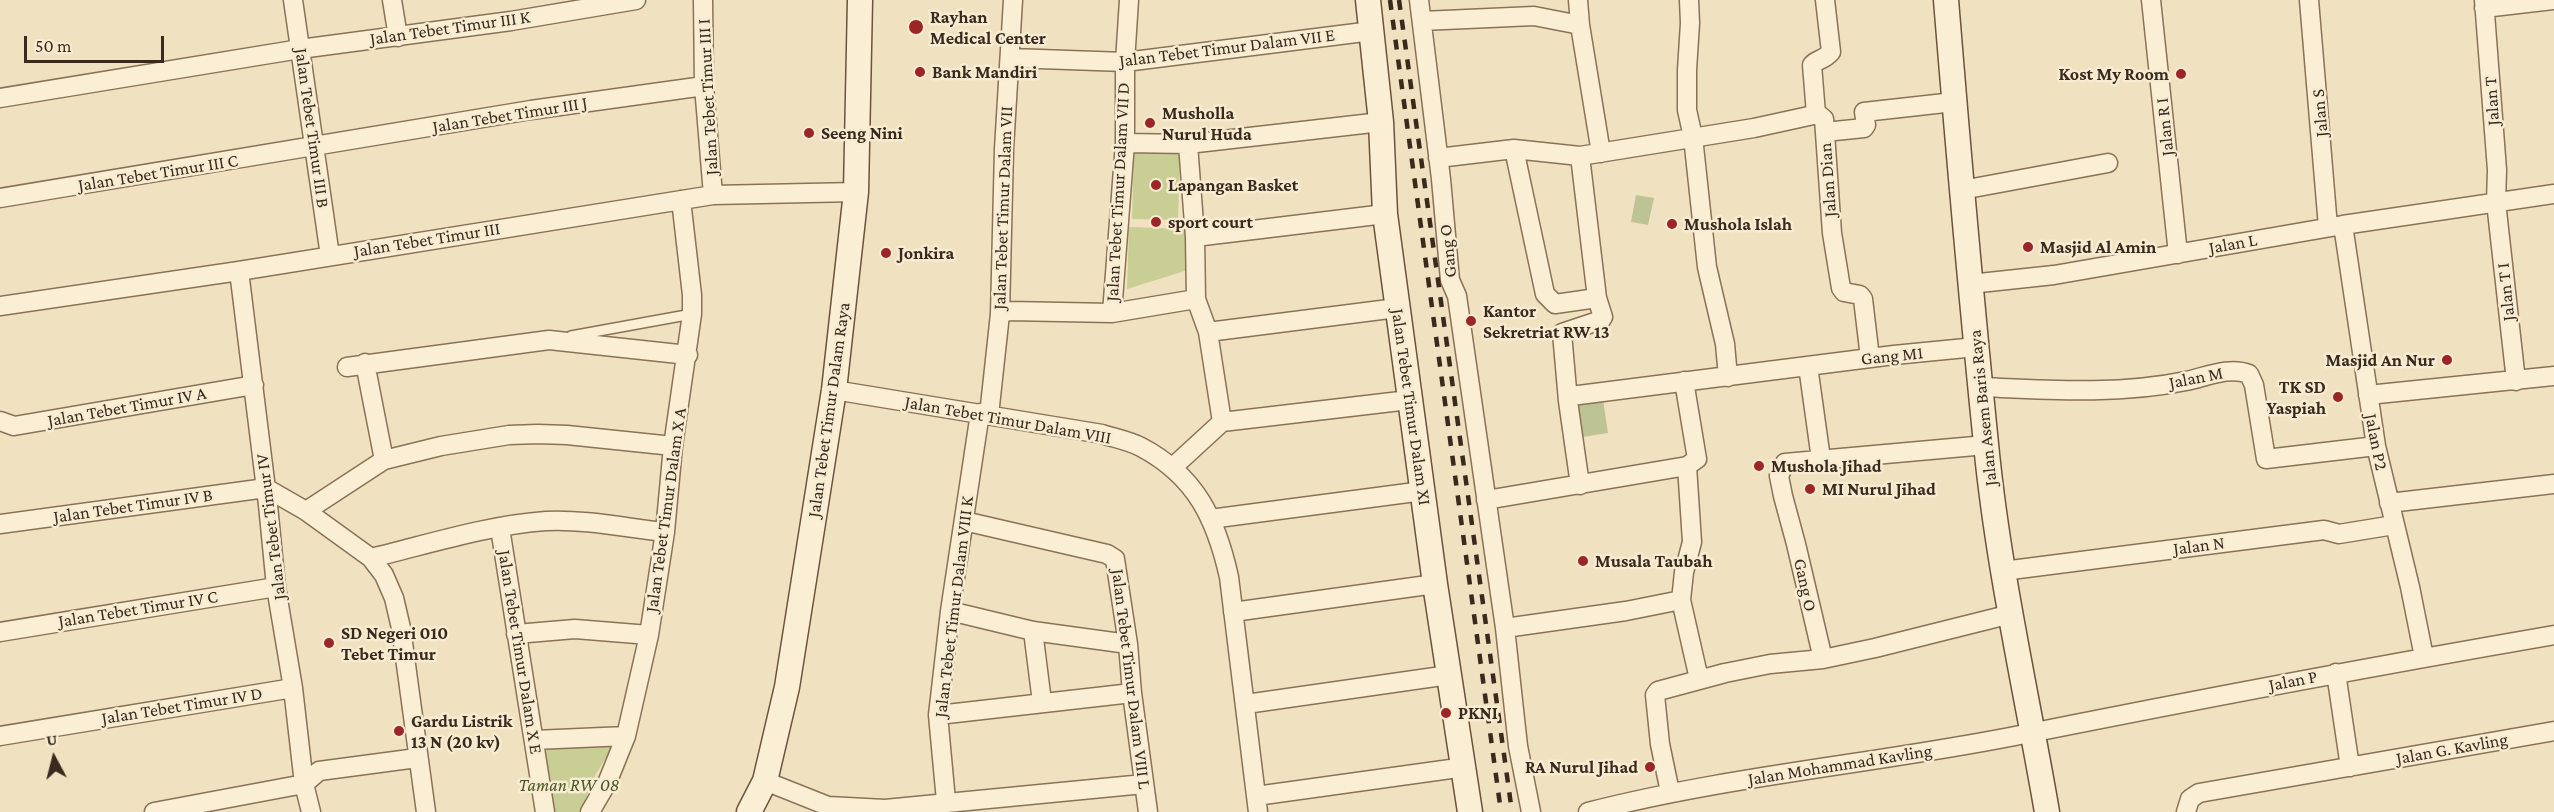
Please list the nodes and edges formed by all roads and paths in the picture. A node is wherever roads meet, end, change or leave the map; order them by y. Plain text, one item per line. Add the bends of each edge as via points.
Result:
1 (293, 0) edge
2 (392, 0) edge
3 (636, 0) edge
4 (703, 0) edge
5 (860, 0) edge
6 (1013, 0) edge
7 (1129, 0) edge
8 (1368, 0) edge
9 (1419, 0) edge
10 (1578, 0) edge
11 (1689, 0) edge
12 (1825, 0) edge
13 (1946, 0) edge
14 (2151, 0) edge
15 (2309, 0) edge
16 (2554, 0) edge
17 (2484, 4) edge
18 (1422, 21) junction
19 (1580, 25) junction
20 (1372, 32) junction
21 (398, 37) junction
22 (300, 49) junction
23 (1011, 58) junction
24 (1125, 62) junction
25 (704, 86) junction
26 (0, 98) edge
27 (1954, 102) junction
28 (1816, 114) junction
29 (1381, 122) junction
30 (1825, 132) junction
31 (1693, 137) junction
32 (1125, 143) junction
33 (1188, 144) junction
34 (316, 147) junction
35 (1514, 149) junction
36 (1601, 153) junction
37 (1580, 156) junction
38 (1438, 158) junction
39 (2108, 163) dead end
40 (1962, 190) junction
41 (856, 192) junction
42 (2554, 194) edge
43 (713, 195) junction
44 (0, 198) edge
45 (681, 200) junction
46 (2496, 202) junction
47 (1385, 214) junction
48 (2336, 226) junction
49 (1195, 237) junction
50 (2178, 254) junction
51 (330, 256) junction
52 (239, 271) junction
53 (1970, 284) junction
54 (1597, 298) junction
55 (1196, 299) junction
56 (0, 306) edge
57 (1397, 308) junction
58 (1112, 313) junction
59 (692, 314) junction
60 (1000, 314) junction
61 (1208, 332) junction
62 (549, 340) junction
63 (1976, 347) junction
64 (688, 355) junction
65 (1870, 358) junction
66 (1808, 366) junction
67 (2554, 376) edge
68 (1728, 377) junction
69 (1684, 381) junction
70 (2516, 381) junction
71 (254, 385) junction
72 (1982, 387) junction
73 (834, 390) junction
74 (2368, 395) junction
75 (1568, 399) junction
76 (1409, 400) junction
77 (984, 414) junction
78 (0, 421) edge
79 (1222, 422) junction
80 (1986, 445) junction
81 (674, 446) junction
82 (2376, 446) junction
83 (1821, 459) junction
84 (384, 460) junction
85 (1692, 462) junction
86 (1173, 466) junction
87 (2554, 484) edge
88 (1580, 485) junction
89 (266, 488) junction
90 (1423, 491) junction
91 (1486, 500) junction
92 (2389, 503) junction
93 (306, 511) junction
94 (1210, 519) junction
95 (964, 521) junction
96 (0, 524) edge
97 (2394, 525) junction
98 (500, 528) junction
99 (665, 532) junction
100 (371, 558) junction
101 (2004, 571) junction
102 (1435, 584) junction
103 (276, 587) junction
104 (1681, 600) junction
105 (950, 610) junction
106 (1233, 612) junction
107 (2011, 614) junction
108 (1505, 628) junction
109 (1033, 631) junction
110 (0, 632) edge
111 (516, 634) junction
112 (649, 635) junction
113 (2554, 635) edge
114 (1128, 644) junction
115 (2424, 657) junction
116 (1822, 659) junction
117 (2336, 673) junction
118 (1449, 675) junction
119 (1699, 678) junction
120 (294, 688) junction
121 (1132, 693) junction
122 (1042, 702) junction
123 (1246, 704) junction
124 (938, 715) junction
125 (2554, 731) edge
126 (2033, 732) junction
127 (0, 736) edge
128 (626, 736) junction
129 (534, 740) junction
130 (417, 758) junction
131 (1465, 767) junction
132 (2350, 767) junction
133 (765, 781) junction
134 (304, 784) junction
135 (1144, 784) junction
136 (1670, 792) junction
137 (946, 801) junction
138 (1257, 804) edge
139 (1648, 805) edge
140 (885, 810) edge
141 (154, 812) edge
142 (311, 812) edge
143 (426, 812) edge
144 (545, 812) edge
145 (590, 812) edge
146 (749, 812) edge
147 (1148, 812) edge
148 (1470, 812) edge
149 (1531, 812) edge
150 (1588, 812) edge
151 (2047, 812) edge
152 (2186, 812) edge

1 - 22 street, Jalan Tebet Timur III B
2 - 21 street
3 - 21 street, Jalan Tebet Timur III K
4 - 25 street, Jalan Tebet Timur III I
5 - 41 street, Jalan Tebet Timur Dalam Raya
6 - 23 street, Jalan Tebet Timur Dalam VII
7 - 24 street, Jalan Tebet Timur Dalam VII D
8 - 20 street, Jalan Tebet Timur Dalam XI
9 - 18 street, Gang O
10 - 19 street
11 - 31 street via 1687,110
12 - 28 street via 1831,52 1812,65
13 - 27 street, Jalan Asem Baris Raya
14 - 50 street, Jalan R I
15 - 48 street, Jalan S
16 - 17 street
17 - 46 street, Jalan T
18 - 19 street via 1534,16
18 - 38 street, Gang O
19 - 36 street
20 - 24 street, Jalan Tebet Timur Dalam VII E
20 - 29 street, Jalan Tebet Timur Dalam XI
21 - 22 street, Jalan Tebet Timur III K
22 - 26 street, Jalan Tebet Timur III K
22 - 34 street, Jalan Tebet Timur III B
23 - 24 street, Jalan Tebet Timur Dalam VII E
23 - 60 street, Jalan Tebet Timur Dalam VII via 1004,149
24 - 32 street, Jalan Tebet Timur Dalam VII D
25 - 34 street, Jalan Tebet Timur III J via 531,110
25 - 43 street, Jalan Tebet Timur III I
27 - 30 street, Jalan Dian via 1864,112 1864,128
27 - 40 street, Jalan Asem Baris Raya
28 - 30 street via 1824,119
28 - 31 street
29 - 33 street
29 - 47 street, Jalan Tebet Timur Dalam XI
30 - 65 street, Jalan Dian via 1840,288 1863,298
31 - 36 street
31 - 68 street via 1704,246
32 - 33 street
32 - 58 street, Jalan Tebet Timur Dalam VII D
33 - 49 street
34 - 44 street, Jalan Tebet Timur III C
34 - 51 street, Jalan Tebet Timur III B
35 - 37 street
35 - 38 street
35 - 54 street via 1545,294 1555,304
36 - 37 street
37 - 54 street
38 - 91 street, Gang O via 1450,280 1457,296
39 - 40 street
40 - 53 street, Jalan Asem Baris Raya
41 - 43 street, Jalan Tebet Timur III
41 - 73 street, Jalan Tebet Timur Dalam Raya
42 - 46 street, Jalan L
43 - 45 street, Jalan Tebet Timur III
45 - 51 street, Jalan Tebet Timur III
45 - 59 street, Jalan Tebet Timur Dalam X A
46 - 48 street, Jalan L
46 - 70 street, Jalan T I
47 - 49 street
47 - 57 street, Jalan Tebet Timur Dalam XI
48 - 50 street, Jalan L
48 - 74 street, Jalan P2
49 - 55 street
50 - 53 street, Jalan L via 2054,275
51 - 52 street, Jalan Tebet Timur III
52 - 56 street, Jalan Tebet Timur III
52 - 71 street, Jalan Tebet Timur IV
53 - 63 street, Jalan Asem Baris Raya
54 - 75 street via 1603,317 1600,320 1562,333
55 - 58 street
55 - 61 street
57 - 61 street
57 - 76 street, Jalan Tebet Timur Dalam XI
58 - 60 street
59 - 62 lane
59 - 64 street, Jalan Tebet Timur Dalam X A
60 - 77 street, Jalan Tebet Timur Dalam VII
61 - 79 street
62 - 64 street
62 - 84 street via 356,365
63 - 65 street, Gang M1
63 - 72 street, Jalan Asem Baris Raya
64 - 81 street, Jalan Tebet Timur Dalam X A
65 - 66 street, Gang M1
66 - 68 street, Gang M1
66 - 83 street
67 - 70 street
68 - 69 street, Gang M1
69 - 75 street
69 - 85 street
70 - 74 street
71 - 78 street, Jalan Tebet Timur IV A via 14,426
71 - 89 street, Jalan Tebet Timur IV
72 - 80 street, Jalan Asem Baris Raya
72 - 82 street, Jalan M via 2120,391 2243,371 2254,385 2266,459
73 - 77 street, Jalan Tebet Timur Dalam VIII
73 - 133 street, Jalan Tebet Timur Dalam Raya via 787,687
74 - 82 street, Jalan P2
75 - 88 street
76 - 79 street
76 - 90 street, Jalan Tebet Timur Dalam XI
77 - 86 street, Jalan Tebet Timur Dalam VIII via 1102,434 1140,446
77 - 95 street, Jalan Tebet Timur Dalam VIII K
79 - 86 street
80 - 83 street, Gang O
80 - 101 street, Jalan Asem Baris Raya
81 - 84 street via 567,435 509,435
81 - 99 street, Jalan Tebet Timur Dalam X A
82 - 92 street, Jalan P2
83 - 116 street, Gang O via 1785,463 1779,476
84 - 93 street
85 - 88 street
85 - 104 street via 1692,542
86 - 94 street, Jalan Tebet Timur Dalam VIII via 1195,492
87 - 92 street
88 - 91 street
89 - 93 street
89 - 96 street, Jalan Tebet Timur IV B
89 - 103 street, Jalan Tebet Timur IV
90 - 94 street
90 - 102 street, Jalan Tebet Timur Dalam XI
91 - 108 street, Gang O
92 - 97 street, Jalan P2
93 - 100 street
94 - 106 street, Jalan Tebet Timur Dalam VIII via 1220,539
95 - 105 street, Jalan Tebet Timur Dalam VIII K
95 - 114 street, Jalan Tebet Timur Dalam VIII L via 1113,556
97 - 101 street, Jalan N via 2339,534 2324,530
97 - 115 street, Jalan P2
98 - 99 street via 567,521
98 - 100 street
98 - 111 street, Jalan Tebet Timur Dalam X E
99 - 112 street, Jalan Tebet Timur Dalam X A
100 - 130 street via 394,598 401,628
101 - 107 street, Jalan Asem Baris Raya
102 - 106 street
102 - 118 street, Jalan Tebet Timur Dalam XI
103 - 110 street, Jalan Tebet Timur IV C
103 - 120 street, Jalan Tebet Timur IV
104 - 108 street
104 - 119 street
105 - 109 street
105 - 124 street, Jalan Tebet Timur Dalam VIII K
106 - 123 street, Jalan Tebet Timur Dalam VIII
107 - 116 street
107 - 126 street, Jalan Asem Baris Raya
108 - 149 street, Gang O via 1518,746
109 - 114 street
109 - 122 street
111 - 112 street via 575,629
111 - 129 street, Jalan Tebet Timur Dalam X E
112 - 128 street, Jalan Tebet Timur Dalam X A
113 - 115 street, Jalan P
114 - 121 street, Jalan Tebet Timur Dalam VIII L
115 - 117 street, Jalan P
116 - 119 street
117 - 126 street, Jalan P
117 - 132 street
118 - 123 street
118 - 131 street, Jalan Tebet Timur Dalam XI
119 - 136 street via 1656,693 1660,744
120 - 127 street, Jalan Tebet Timur IV D
120 - 134 street, Jalan Tebet Timur IV
121 - 122 street
121 - 135 street, Jalan Tebet Timur Dalam VIII L
122 - 124 street
123 - 138 street, Jalan Tebet Timur Dalam VIII
124 - 137 street, Jalan Tebet Timur Dalam VIII K
125 - 132 street, Jalan G. Kavling
126 - 136 street, Jalan Mohammad Kavling
126 - 151 street, Jalan Asem Baris Raya
128 - 129 street
128 - 145 street, Jalan Tebet Timur Dalam X A
129 - 144 street, Jalan Tebet Timur Dalam X E
130 - 134 street via 319,771
130 - 143 street
131 - 138 street
131 - 148 street, Jalan Tebet Timur Dalam XI
132 - 152 street, Jalan G. Kavling via 2199,793 2190,799
133 - 140 street via 828,806
133 - 146 street, Jalan Tebet Timur Dalam Raya
134 - 141 street
134 - 142 street, Jalan Tebet Timur IV
135 - 137 street
135 - 147 street, Jalan Tebet Timur Dalam VIII L
136 - 139 street, Jalan Mohammad Kavling
137 - 140 street
139 - 150 street, Jalan Mohammad Kavling

